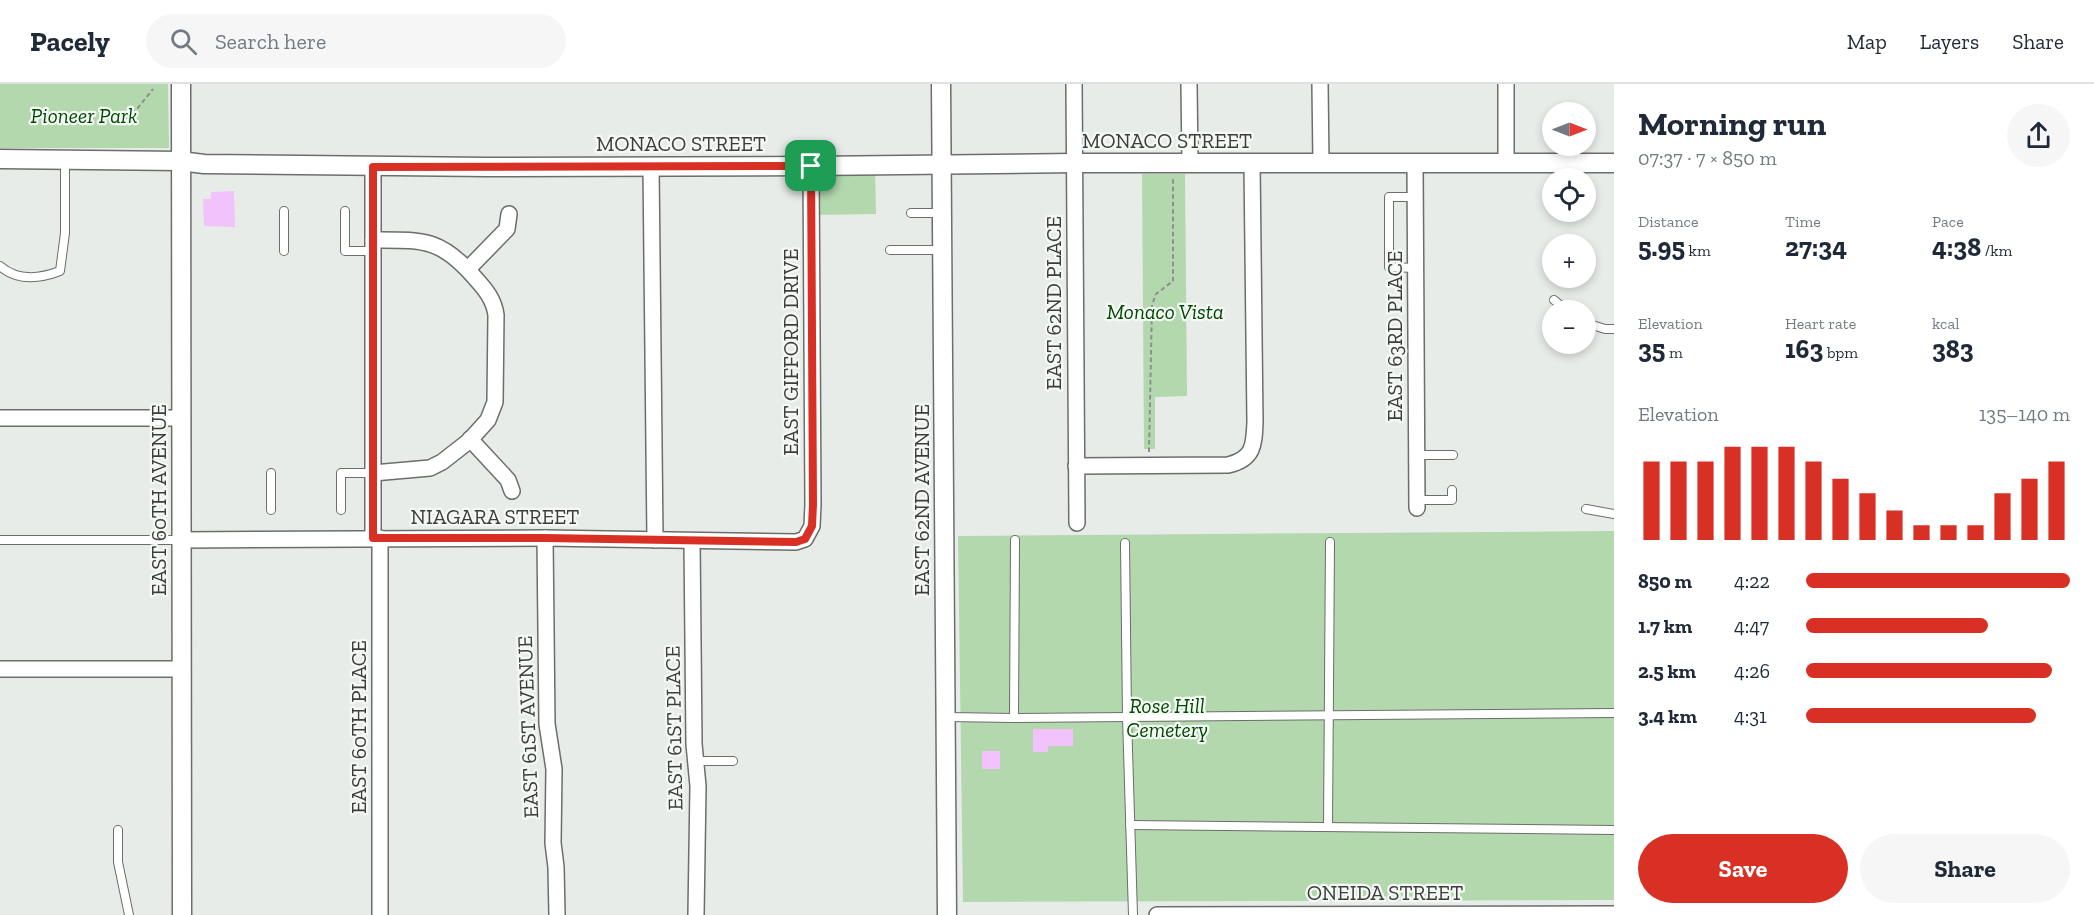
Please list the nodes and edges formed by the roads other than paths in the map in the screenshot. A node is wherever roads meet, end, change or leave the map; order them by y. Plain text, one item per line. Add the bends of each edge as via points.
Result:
1 (181, 84) edge
2 (942, 84) edge
3 (1074, 84) edge
4 (1189, 84) edge
5 (1320, 84) edge
6 (1506, 84) edge
7 (0, 159) edge
8 (64, 159) junction
9 (180, 161) junction
10 (1506, 162) junction
11 (1074, 163) junction
12 (1181, 163) junction
13 (1321, 163) junction
14 (1614, 163) edge
15 (943, 164) junction
16 (1252, 164) junction
17 (1415, 164) junction
18 (651, 166) junction
19 (811, 166) junction
20 (373, 167) junction
21 (1416, 197) junction
22 (284, 211) dead end
23 (345, 211) dead end
24 (911, 213) dead end
25 (944, 213) junction
26 (509, 214) dead end
27 (373, 245) junction
28 (284, 250) dead end
29 (891, 250) dead end
30 (944, 250) junction
31 (0, 266) edge
32 (1416, 268) junction
33 (468, 269) junction
34 (1596, 326) edge
35 (1614, 329) edge
36 (0, 418) edge
37 (181, 418) junction
38 (470, 439) junction
39 (1453, 454) dead end
40 (1417, 455) junction
41 (1076, 466) junction
42 (270, 473) dead end
43 (373, 473) junction
44 (1452, 490) dead end
45 (512, 491) dead end
46 (1417, 504) joint
47 (1586, 509) dead end
48 (270, 510) dead end
49 (341, 510) dead end
50 (1614, 514) edge
51 (1077, 523) dead end
52 (808, 536) joint
53 (376, 538) junction
54 (545, 538) junction
55 (0, 540) edge
56 (181, 540) junction
57 (655, 540) junction
58 (1015, 540) dead end
59 (692, 541) junction
60 (1330, 542) dead end
61 (1125, 543) dead end
62 (0, 669) edge
63 (182, 669) junction
64 (1614, 713) edge
65 (1329, 714) junction
66 (945, 717) junction
67 (1127, 717) junction
68 (1014, 718) junction
69 (695, 761) junction
70 (733, 761) dead end
71 (1130, 825) junction
72 (1328, 827) junction
73 (118, 830) dead end
74 (1614, 830) edge
75 (1614, 914) edge
76 (129, 915) edge
77 (182, 915) edge
78 (380, 915) edge
79 (557, 915) edge
80 (696, 915) edge
81 (947, 915) edge
82 (1133, 915) edge
83 (1156, 915) edge

1 - 9 street, EAST 60TH AVENUE
2 - 15 street, EAST 62ND AVENUE
3 - 11 street, EAST 62ND PLACE
4 - 12 street
5 - 13 street
6 - 10 street
7 - 8 street, MONACO STREET
8 - 9 street, MONACO STREET
8 - 31 lane via 65,233 60,271 45,277 14,276
9 - 20 street, MONACO STREET
9 - 37 street, EAST 60TH AVENUE
10 - 14 street, MONACO STREET
10 - 17 street, MONACO STREET
11 - 12 street, MONACO STREET
11 - 15 street, MONACO STREET
11 - 41 street, EAST 62ND PLACE
12 - 16 street, MONACO STREET
13 - 16 street, MONACO STREET
13 - 17 street, MONACO STREET
15 - 19 street, MONACO STREET
15 - 25 street, EAST 62ND AVENUE
16 - 41 street via 1255,422 1251,450 1242,460 1228,465
17 - 21 street, EAST 63RD PLACE
18 - 19 street, MONACO STREET
18 - 20 street, MONACO STREET
18 - 57 street
19 - 52 street, EAST GIFFORD DRIVE via 813,504
20 - 27 street, EAST 60TH PLACE
21 - 32 street, EAST 63RD PLACE
21 - 32 lane via 1389,197 1389,267
22 - 28 lane
23 - 27 lane via 345,251
24 - 25 lane
25 - 30 street, EAST 62ND AVENUE
26 - 33 street via 507,229
27 - 33 street via 415,240 438,245
27 - 43 street, EAST 60TH PLACE
29 - 30 lane
30 - 66 street, EAST 62ND AVENUE
32 - 40 street, EAST 63RD PLACE
33 - 38 street via 488,292 496,315 495,402 488,420
34 - 35 lane
36 - 37 street
37 - 56 street, EAST 60TH AVENUE
38 - 43 street via 430,468
38 - 45 street via 508,480
39 - 40 lane
40 - 46 street, EAST 63RD PLACE
41 - 51 street, EAST 62ND PLACE
42 - 48 lane
43 - 49 lane via 341,473
43 - 53 street, EAST 60TH PLACE
44 - 46 lane via 1452,500
47 - 50 lane
52 - 59 street, NIAGARA STREET via 796,542
53 - 54 street, NIAGARA STREET
53 - 56 street, NIAGARA STREET
53 - 78 street, EAST 60TH PLACE
54 - 57 street, NIAGARA STREET
54 - 79 street, EAST 61ST AVENUE via 547,724 554,769 552,843
55 - 56 lane
56 - 63 street, EAST 60TH AVENUE
57 - 59 street, NIAGARA STREET
58 - 68 lane
59 - 69 street, EAST 61ST PLACE
60 - 65 lane
61 - 67 lane
62 - 63 street
63 - 77 street, EAST 60TH AVENUE
64 - 65 lane
65 - 67 lane
65 - 72 lane
66 - 68 lane
66 - 81 street, EAST 62ND AVENUE
67 - 68 lane
67 - 71 lane
69 - 70 lane
69 - 80 street, EAST 61ST PLACE
71 - 72 lane
71 - 82 lane
72 - 74 lane
73 - 76 lane via 118,862
75 - 83 street, ONEIDA STREET

